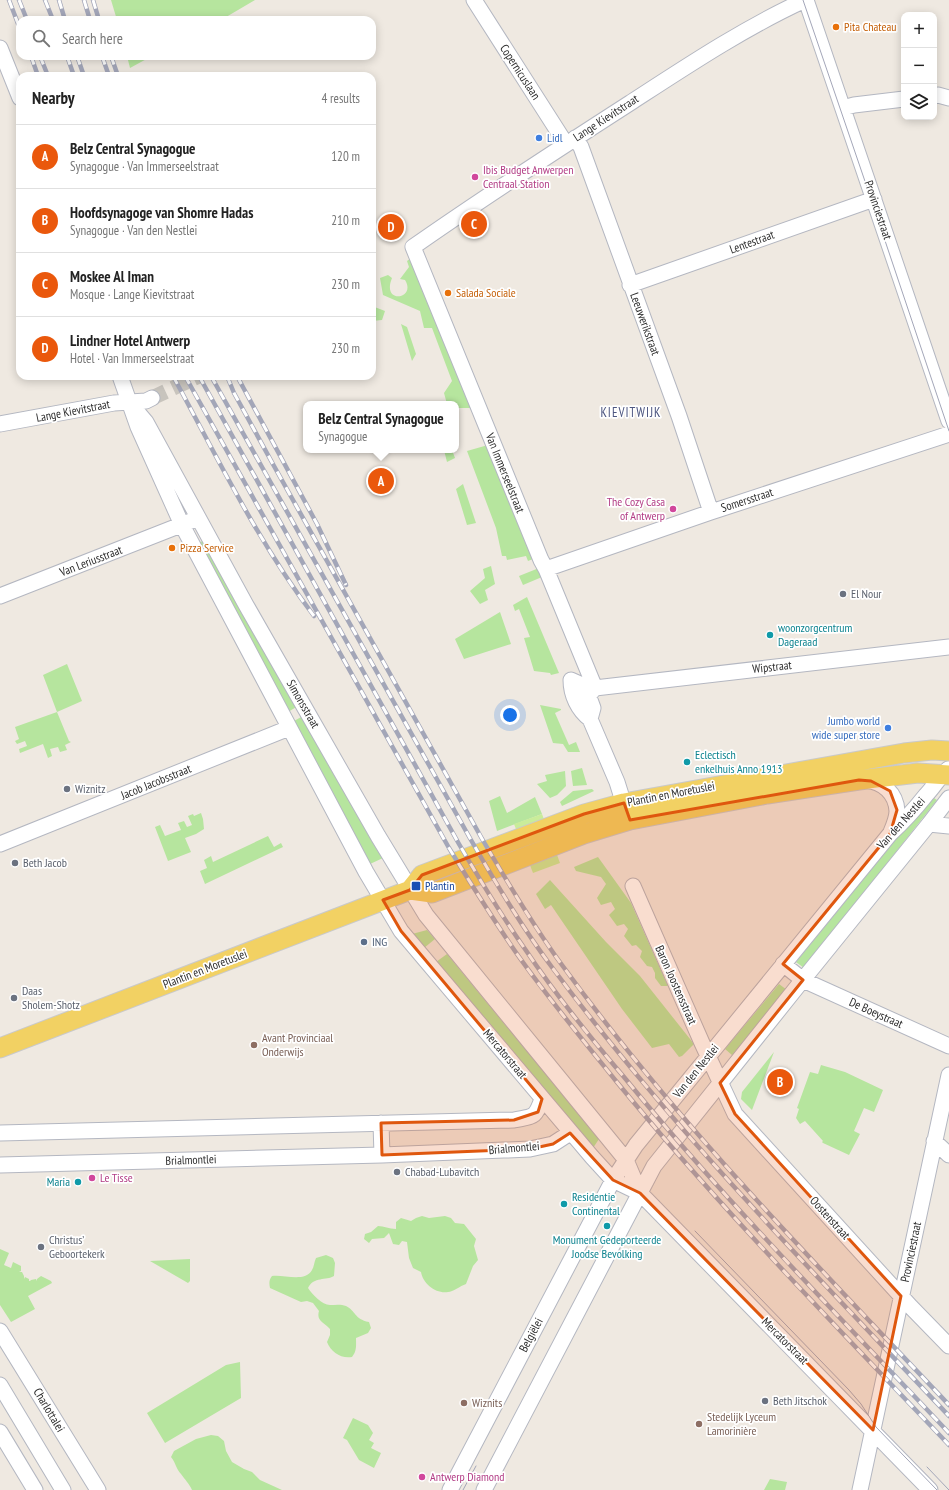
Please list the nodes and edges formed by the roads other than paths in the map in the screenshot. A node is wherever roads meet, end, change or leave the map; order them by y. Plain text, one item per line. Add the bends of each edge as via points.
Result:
1 (474, 0) edge
2 (805, 0) edge
3 (0, 48) edge
4 (16, 88) edge
5 (937, 96) edge
6 (949, 98) edge
7 (901, 99) edge
8 (843, 108) junction
9 (570, 141) junction
10 (874, 199) junction
11 (413, 247) joint
12 (630, 285) junction
13 (121, 380) edge
14 (149, 399) tunnel mouth
15 (129, 402) junction
16 (949, 421) edge
17 (0, 424) edge
18 (949, 434) edge
19 (711, 512) junction
20 (198, 517) junction
21 (182, 525) junction
22 (546, 569) junction
23 (0, 596) edge
24 (949, 647) edge
25 (592, 692) junction
26 (590, 719) junction
27 (289, 728) junction
28 (949, 751) edge
29 (947, 773) edge
30 (859, 780) junction
31 (949, 798) edge
32 (627, 812) junction
33 (929, 824) junction
34 (949, 826) edge
35 (890, 834) junction
36 (0, 844) edge
37 (634, 886) dead end
38 (410, 890) junction
39 (383, 900) junction
40 (783, 964) junction
41 (803, 980) junction
42 (949, 1046) edge
43 (0, 1048) edge
44 (705, 1049) junction
45 (949, 1075) edge
46 (720, 1082) junction
47 (542, 1099) junction
48 (381, 1123) junction
49 (570, 1132) junction
50 (0, 1133) edge
51 (934, 1141) junction
52 (382, 1155) junction
53 (949, 1155) edge
54 (626, 1160) junction
55 (0, 1164) edge
56 (613, 1180) junction
57 (640, 1193) junction
58 (901, 1296) junction
59 (0, 1331) edge
60 (949, 1346) edge
61 (0, 1385) edge
62 (873, 1430) junction
63 (0, 1432) edge
64 (63, 1489) edge
65 (35, 1490) edge
66 (98, 1490) edge
67 (450, 1490) edge
68 (484, 1490) edge
69 (860, 1490) edge
70 (930, 1490) edge

1 - 9 street, Copernicuslaan
2 - 8 street, Provinciestraat
2 - 9 street, Lange Kievitstraat via 750,27
3 - 4 street
5 - 6 street
7 - 8 street via 854,104
8 - 10 street, Provinciestraat
9 - 11 street, Lange Kievitstraat
9 - 12 street, Leeuwerikstraat via 581,147
10 - 12 street, Lentestraat
10 - 16 street, Provinciestraat
11 - 22 street, Van Immerseelstraat
12 - 19 street, Leeuwerikstraat via 679,416
13 - 15 street
14 - 15 street, Lange Kievitstraat
15 - 17 street, Lange Kievitstraat
15 - 20 street, Simonsstraat via 146,422
15 - 21 street, Simonsstraat
18 - 19 street, Somersstraat
19 - 22 street, Somersstraat
20 - 21 street
20 - 38 street, Simonsstraat
21 - 23 street, Van Leriusstraat
21 - 27 street, Simonsstraat
22 - 25 street, Van Immerseelstraat
24 - 25 street, Wipstraat
25 - 26 street, Van Immerseelstraat via 593,708
25 - 26 street, Van Immerseelstraat via 571,680 577,706 582,714
26 - 32 street, Van Immerseelstraat
27 - 36 street, Jacob Jacobsstraat
27 - 39 street, Simonsstraat
28 - 32 main road, Plantin en Moretuslei via 932,750 889,755
29 - 30 main road, Plantin en Moretuslei via 918,773
29 - 35 street, Van den Nestlei
30 - 32 main road, Plantin en Moretuslei
30 - 35 street via 876,782 890,791 897,810
31 - 33 street, Van den Nestlei
32 - 38 main road, Plantin en Moretuslei via 584,834 432,893
33 - 34 street
33 - 41 street, Van den Nestlei
35 - 40 street, Van den Nestlei
37 - 44 street, Baron Joostensstraat
38 - 39 main road, Plantin en Moretuslei
38 - 54 street, Mercatorstraat via 432,924
39 - 43 main road, Plantin en Moretuslei
39 - 47 street, Mercatorstraat via 401,931
40 - 41 street
40 - 44 street, Van den Nestlei
41 - 42 street, De Boeystraat
41 - 46 street, Van den Nestlei
44 - 46 street, Baron Joostensstraat
44 - 54 street, Van den Nestlei
45 - 51 street, Provinciestraat
46 - 57 street, Van den Nestlei via 654,1166
46 - 58 street, Oostenstraat via 735,1114
47 - 48 street via 538,1112 514,1120
47 - 49 street, Mercatorstraat
48 - 50 street
48 - 52 street
49 - 52 street, Brialmontlei via 553,1144 530,1149
49 - 56 street, Mercatorstraat
51 - 53 street
51 - 58 street, Provinciestraat
52 - 55 street, Brialmontlei
54 - 56 street, Van den Nestlei
54 - 57 street, Mercatorstraat
56 - 57 street, Mercatorstraat
56 - 67 street, Belgiëlei
57 - 62 street, Mercatorstraat
57 - 68 street
58 - 60 street, Oostenstraat
58 - 62 street, Provinciestraat
59 - 66 street, Charlottalei
61 - 64 street
62 - 69 street, Provinciestraat
62 - 70 street, Mercatorstraat
63 - 65 street

